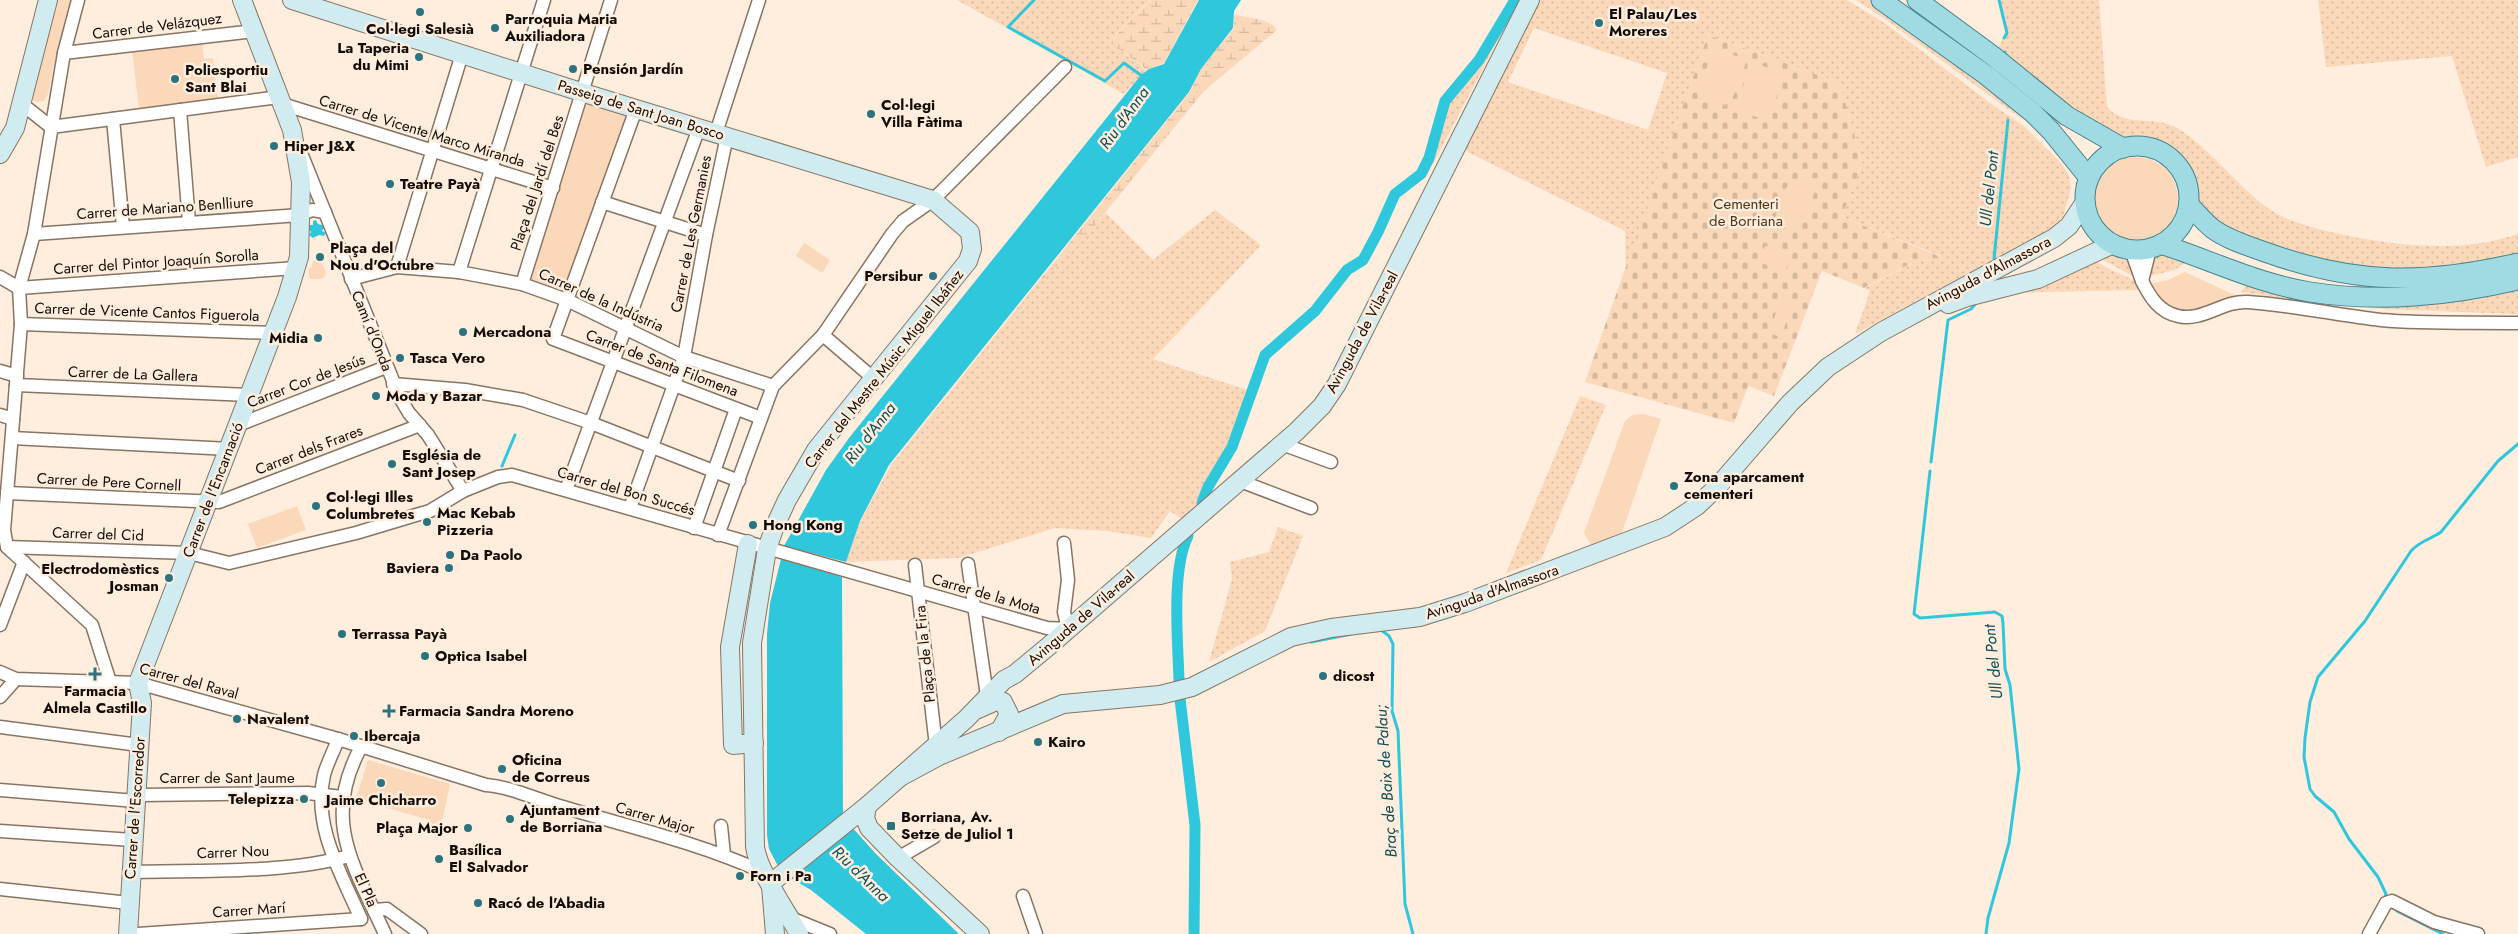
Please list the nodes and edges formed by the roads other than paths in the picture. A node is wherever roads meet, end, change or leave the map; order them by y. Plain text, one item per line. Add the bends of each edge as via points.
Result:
1 (48, 0) edge
2 (78, 0) edge
3 (242, 0) edge
4 (292, 0) edge
5 (544, 0) edge
6 (611, 0) edge
7 (759, 0) edge
8 (1530, 0) edge
9 (1881, 0) edge
10 (1917, 0) edge
11 (330, 6) edge
12 (254, 31) junction
13 (64, 54) junction
14 (462, 54) junction
15 (1065, 67) dead end
16 (521, 72) junction
17 (584, 93) junction
18 (281, 101) junction
19 (22, 104) junction
20 (636, 109) junction
21 (180, 110) junction
22 (113, 119) junction
23 (51, 127) junction
24 (699, 128) junction
25 (292, 130) junction
26 (722, 134) junction
27 (2, 147) edge
28 (2123, 148) junction
29 (432, 150) junction
30 (491, 169) junction
31 (2089, 178) junction
32 (552, 188) junction
33 (932, 200) junction
34 (602, 202) junction
35 (2085, 202) junction
36 (2189, 205) junction
37 (325, 212) junction
38 (300, 215) junction
39 (190, 222) junction
40 (665, 223) junction
41 (123, 227) junction
42 (34, 234) junction
43 (706, 235) junction
44 (973, 242) joint
45 (2156, 246) junction
46 (2122, 247) junction
47 (2518, 263) edge
48 (396, 267) junction
49 (296, 268) junction
50 (459, 272) junction
51 (0, 277) edge
52 (351, 279) junction
53 (2142, 280) junction
54 (2518, 280) edge
55 (522, 284) junction
56 (19, 288) junction
57 (568, 300) junction
58 (2518, 323) edge
59 (21, 324) junction
60 (626, 327) junction
61 (1881, 332) junction
62 (272, 333) junction
63 (823, 336) junction
64 (684, 357) junction
65 (614, 363) junction
66 (386, 367) junction
67 (0, 371) edge
68 (873, 378) junction
69 (16, 381) junction
70 (394, 384) junction
71 (675, 386) junction
72 (772, 386) junction
73 (249, 395) junction
74 (736, 408) junction
75 (0, 415) edge
76 (13, 418) junction
77 (761, 418) junction
78 (591, 423) junction
79 (238, 425) junction
80 (420, 425) junction
81 (12, 438) junction
82 (1282, 444) junction
83 (652, 448) junction
84 (230, 449) junction
85 (1331, 462) dead end
86 (714, 472) junction
87 (4, 475) edge
88 (739, 481) junction
89 (1240, 481) junction
90 (566, 490) junction
91 (463, 491) junction
92 (7, 493) junction
93 (209, 502) junction
94 (630, 508) junction
95 (1311, 508) dead end
96 (694, 528) junction
97 (2, 529) edge
98 (718, 535) junction
99 (1064, 543) dead end
100 (748, 544) junction
101 (7, 547) junction
102 (774, 551) junction
103 (189, 553) junction
104 (24, 562) junction
105 (968, 564) dead end
106 (915, 565) dead end
107 (917, 591) junction
108 (974, 608) junction
109 (0, 625) edge
110 (1068, 629) junction
111 (1048, 636) junction
112 (752, 643) junction
113 (730, 647) junction
114 (0, 672) edge
115 (1015, 674) junction
116 (16, 679) junction
117 (110, 682) junction
118 (138, 683) junction
119 (987, 696) junction
120 (0, 697) edge
121 (1006, 705) junction
122 (974, 711) junction
123 (1035, 714) junction
124 (0, 727) edge
125 (991, 735) junction
126 (338, 740) junction
127 (754, 743) junction
128 (139, 745) junction
129 (361, 747) junction
130 (938, 751) junction
131 (0, 790) edge
132 (321, 796) junction
133 (342, 797) junction
134 (136, 801) junction
135 (867, 806) junction
136 (721, 826) dead end
137 (0, 831) edge
138 (934, 838) dead end
139 (133, 840) junction
140 (724, 855) junction
141 (349, 856) junction
142 (898, 858) junction
143 (335, 859) junction
144 (131, 872) junction
145 (772, 876) junction
146 (0, 889) edge
147 (1023, 896) dead end
148 (129, 903) junction
149 (374, 910) junction
150 (790, 918) junction
151 (361, 919) junction
152 (774, 931) edge
153 (128, 934) edge
154 (138, 934) edge
155 (385, 934) edge
156 (421, 934) edge
157 (799, 934) edge
158 (830, 934) edge
159 (980, 934) edge
160 (1036, 934) edge
161 (2369, 934) edge
162 (2478, 934) edge

1 - 19 street
2 - 13 street
3 - 12 street, Camí d'Onda
4 - 11 street, Passeig de Sant Joan Bosco
5 - 16 street
6 - 17 street, Plaça del Jardí del Bes
7 - 26 street, Carrer de Les Germanies
8 - 82 street, Avinguda de Vila-real via 1337,384 1322,406
9 - 31 main road via 2032,112
10 - 28 main road via 2067,116
11 - 14 street, Passeig de Sant Joan Bosco
12 - 13 street, Carrer de Velázquez
12 - 18 street, Camí d'Onda
13 - 23 street
14 - 16 street, Passeig de Sant Joan Bosco
14 - 29 street
15 - 33 street
16 - 17 street, Passeig de Sant Joan Bosco
16 - 30 street
17 - 20 street, Passeig de Sant Joan Bosco
17 - 32 street, Plaça del Jardí del Bes
18 - 21 street
18 - 25 street, Camí d'Onda
18 - 29 street, Carrer de Vicente Marco Miranda
19 - 23 street
19 - 27 street via 15,128
20 - 24 street, Passeig de Sant Joan Bosco
20 - 34 street
21 - 22 street
21 - 39 street
22 - 23 street
22 - 41 street
23 - 42 street
24 - 26 street, Passeig de Sant Joan Bosco
24 - 40 street
25 - 37 street, Camí d'Onda
25 - 38 street, Camí d'Onda via 302,182
26 - 33 street, Passeig de Sant Joan Bosco
26 - 43 street, Carrer de Les Germanies
28 - 31 main road via 2102,159
28 - 36 main road via 2146,147 2168,156 2185,177
29 - 30 street, Carrer de Vicente Marco Miranda
29 - 48 street
30 - 32 street, Carrer de Vicente Marco Miranda
30 - 50 street
31 - 35 main road
32 - 55 street, Plaça del Jardí del Bes
33 - 44 street, Passeig de Sant Joan Bosco via 965,225
33 - 63 street via 892,234
34 - 40 street
34 - 57 street
35 - 46 main road via 2094,227 2102,237
35 - 61 street, Avinguda d'Almassora via 2069,226 2054,238
36 - 45 main road via 2180,228
36 - 47 main road via 2214,229 2257,250 2308,267 2382,278 2425,278 2472,273
37 - 38 street via 312,210
37 - 52 street, Camí d'Onda
38 - 39 street, Carrer de Mariano Benlliure
38 - 49 street via 300,251
39 - 41 street, Carrer de Mariano Benlliure
40 - 43 street
40 - 60 street
41 - 42 street, Carrer de Mariano Benlliure
42 - 56 street
43 - 64 street, Carrer de Les Germanies
44 - 68 street, Carrer del Mestre Músic Miguel Ibáñez via 968,261
45 - 46 main road
45 - 53 street
45 - 54 main road via 2309,292 2425,297
46 - 53 street
46 - 61 street, Avinguda d'Almassora via 2038,280 1967,296
48 - 50 street, Carrer de la Indústria
48 - 52 street, Carrer de la Indústria
49 - 56 street, Carrer del Pintor Joaquín Sorolla
49 - 62 street, Carrer de l'Encarnació via 288,297
50 - 55 street, Carrer de la Indústria
51 - 56 street
52 - 66 street, Camí d'Onda
53 - 58 street via 2154,303 2179,317 2247,302 2384,320
55 - 57 street, Carrer de la Indústria
56 - 59 street
57 - 60 street, Carrer de la Indústria
57 - 65 street, Carrer de Santa Filomena via 552,339
59 - 62 street, Carrer de Vicente Cantos Figuerola
59 - 69 street
60 - 64 street, Carrer de la Indústria
60 - 65 street
61 - 123 street, Avinguda d'Almassora via 1828,367 1790,403 1719,485 1697,506 1665,528 1420,617 1331,628 1291,637 1192,687 1160,695 1063,704
62 - 73 street, Carrer de l'Encarnació
63 - 68 street
63 - 72 street
64 - 71 street, Carrer de Les Germanies
64 - 72 street, Carrer de la Indústria
65 - 71 street, Carrer de Santa Filomena
65 - 78 street
66 - 70 street, Camí d'Onda
66 - 79 street, Carrer Cor de Jesús
67 - 69 street, Carrer de La Gallera
68 - 102 street, Carrer del Mestre Músic Miguel Ibáñez via 816,450 787,500
69 - 73 street, Carrer de La Gallera
69 - 76 street
70 - 78 street via 465,390 524,400
70 - 80 street, Camí d'Onda via 409,414
71 - 74 street, Carrer de Santa Filomena
71 - 83 street, Carrer de Les Germanies
72 - 77 street
73 - 79 street, Carrer de l'Encarnació
74 - 77 street, Carrer de Santa Filomena
74 - 86 street
75 - 76 street
76 - 81 street
77 - 88 street
78 - 83 street
78 - 90 street
79 - 84 street, Carrer de l'Encarnació
80 - 91 street, Camí d'Onda
80 - 93 street, Carrer dels Frares via 219,502
81 - 84 street
81 - 87 street
82 - 85 street
82 - 89 street, Avinguda de Vila-real
83 - 86 street
83 - 94 street, Carrer de Les Germanies
84 - 93 street, Carrer de l'Encarnació
86 - 88 street
86 - 96 street
87 - 92 street
88 - 98 street
89 - 95 street
89 - 110 street, Avinguda de Vila-real
90 - 91 street, Carrer del Bon Succés via 512,475
90 - 94 street, Carrer del Bon Succés
91 - 103 street, Carrer del Bon Succés via 430,510 264,556 229,563
92 - 93 street, Carrer de Pere Cornell
92 - 97 street
93 - 103 street, Carrer de l'Encarnació
94 - 96 street, Carrer del Bon Succés
96 - 98 street, Carrer del Bon Succés
97 - 101 street
98 - 100 street, Carrer del Bon Succés
99 - 110 street via 1068,580 1064,612
100 - 102 street, Carrer del Bon Succés
100 - 113 street
101 - 103 street, Carrer del Cid
101 - 104 street
102 - 107 street, Plaça de la Fira
102 - 112 street, Carrer del Mestre Músic Miguel Ibáñez
103 - 118 street, Carrer de l'Encarnació
104 - 109 street
104 - 117 street via 92,625
105 - 108 street
106 - 107 street
107 - 108 street, Carrer de la Mota
107 - 130 street, Plaça de la Fira
108 - 111 street, Carrer de la Mota
108 - 119 street
110 - 111 street, Avinguda de Vila-real
111 - 115 street, Avinguda de Vila-real
112 - 113 street
112 - 127 street, Carrer del Mestre Músic Miguel Ibáñez
113 - 127 street via 733,745
114 - 116 street, Carrer del Raval
115 - 119 street, Avinguda de Vila-real
115 - 121 street, Avinguda de Vila-real via 1006,690
116 - 117 street, Carrer del Raval
116 - 120 street
117 - 118 street, Carrer del Raval
118 - 126 street, Carrer del Raval
118 - 128 street, Carrer de l'Escorredor via 142,702
119 - 122 street, Avinguda de Vila-real
121 - 122 street, Avinguda de Vila-real via 996,701
121 - 123 street via 1023,714
121 - 125 street, Avinguda de Vila-real via 1009,717
122 - 125 street via 971,729
122 - 130 street, Avinguda de Vila-real
123 - 125 street, Avinguda d'Almassora
124 - 128 street
125 - 130 street, Avinguda d'Almassora
126 - 129 street
126 - 132 street, El Pla via 324,775
127 - 145 street, Carrer del Mestre Músic Miguel Ibáñez via 755,847 757,860
128 - 134 street, Carrer de l'Escorredor
129 - 133 street, El Pla
129 - 140 street, Carrer Major
130 - 135 street via 900,777
131 - 134 street
132 - 133 street
132 - 134 street, Carrer de Sant Jaume via 141,795
132 - 143 street, El Pla via 322,820
133 - 141 street, El Pla
134 - 139 street, Carrer de l'Escorredor
135 - 142 street via 865,818 869,828
135 - 145 street
136 - 140 street
137 - 139 street
138 - 142 street
139 - 144 street, Carrer de l'Escorredor
140 - 145 street, Carrer Major
141 - 143 street, El Pla
141 - 149 street, El Pla
142 - 159 street
143 - 144 street, Carrer Nou via 271,867
143 - 151 street, El Pla
144 - 148 street, Carrer de l'Escorredor
145 - 150 street
145 - 152 street
146 - 148 street
147 - 160 street
148 - 153 street, Carrer de l'Escorredor
149 - 151 street, El Pla
149 - 155 street
149 - 156 street via 387,909
150 - 152 street via 777,921
150 - 157 street
150 - 158 street
151 - 154 street, Carrer Marí
161 - 162 street via 2386,903 2392,901 2434,922

